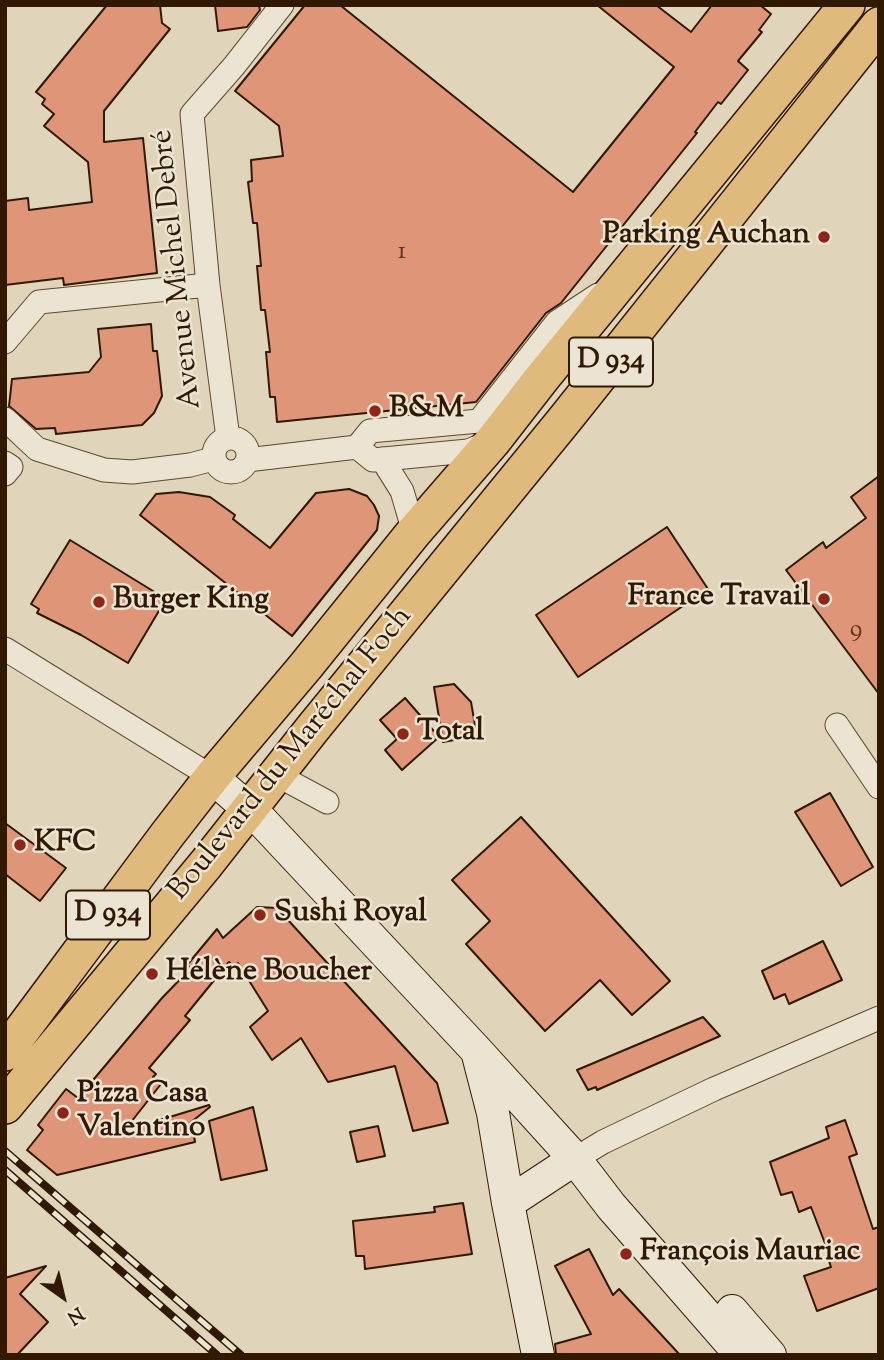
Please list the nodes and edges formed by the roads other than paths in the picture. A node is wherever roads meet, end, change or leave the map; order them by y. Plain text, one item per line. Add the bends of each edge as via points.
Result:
1 (282, 5) edge
2 (847, 5) edge
3 (879, 25) edge
4 (208, 285) junction
5 (5, 342) edge
6 (5, 419) edge
7 (486, 431) junction
8 (228, 438) junction
9 (358, 447) junction
10 (214, 459) junction
11 (382, 459) junction
12 (247, 460) junction
13 (5, 463) edge
14 (524, 468) junction
15 (5, 474) edge
16 (414, 532) junction
17 (5, 649) edge
18 (305, 667) junction
19 (837, 725) dead end
20 (277, 775) junction
21 (212, 777) junction
22 (879, 787) edge
23 (327, 802) dead end
24 (250, 810) junction
25 (92, 1002) junction
26 (879, 1018) edge
27 (477, 1051) junction
28 (5, 1053) edge
29 (5, 1106) edge
30 (575, 1159) junction
31 (508, 1203) junction
32 (538, 1355) edge
33 (741, 1355) edge
34 (771, 1355) edge

1 - 4 street, Avenue Michel Debré via 192,114
2 - 7 main road, Boulevard du Maréchal Foch / D 934 via 624,278
3 - 14 main road, Boulevard du Maréchal Foch / D 934
4 - 5 street via 39,302
4 - 8 street, Avenue Michel Debré
6 - 10 street via 37,449 104,470 132,472
7 - 9 street via 370,431
7 - 11 street via 468,451
7 - 14 main road
7 - 16 main road, Boulevard du Maréchal Foch / D 934
8 - 10 street via 218,443
8 - 12 street via 244,444
9 - 11 street via 373,460
9 - 12 street
10 - 12 street via 219,469 230,473 241,469
11 - 16 street via 402,491
13 - 15 street via 11,467
14 - 20 main road, Boulevard du Maréchal Foch / D 934
16 - 18 main road, Boulevard du Maréchal Foch / D 934
17 - 21 street
18 - 21 main road, Boulevard du Maréchal Foch / D 934
18 - 24 main road via 290,719 257,762
19 - 22 street
20 - 23 street
20 - 24 main road, Boulevard du Maréchal Foch / D 934
21 - 24 main road
21 - 25 main road via 211,816 128,923
21 - 28 main road, Boulevard du Maréchal Foch / D 934
24 - 25 main road, Boulevard du Maréchal Foch / D 934
24 - 27 main road
25 - 29 main road, Boulevard du Maréchal Foch / D 934
26 - 30 street via 714,1090
27 - 30 main road
27 - 31 main road
30 - 31 main road
30 - 33 main road
30 - 34 main road via 625,1194
31 - 32 main road

